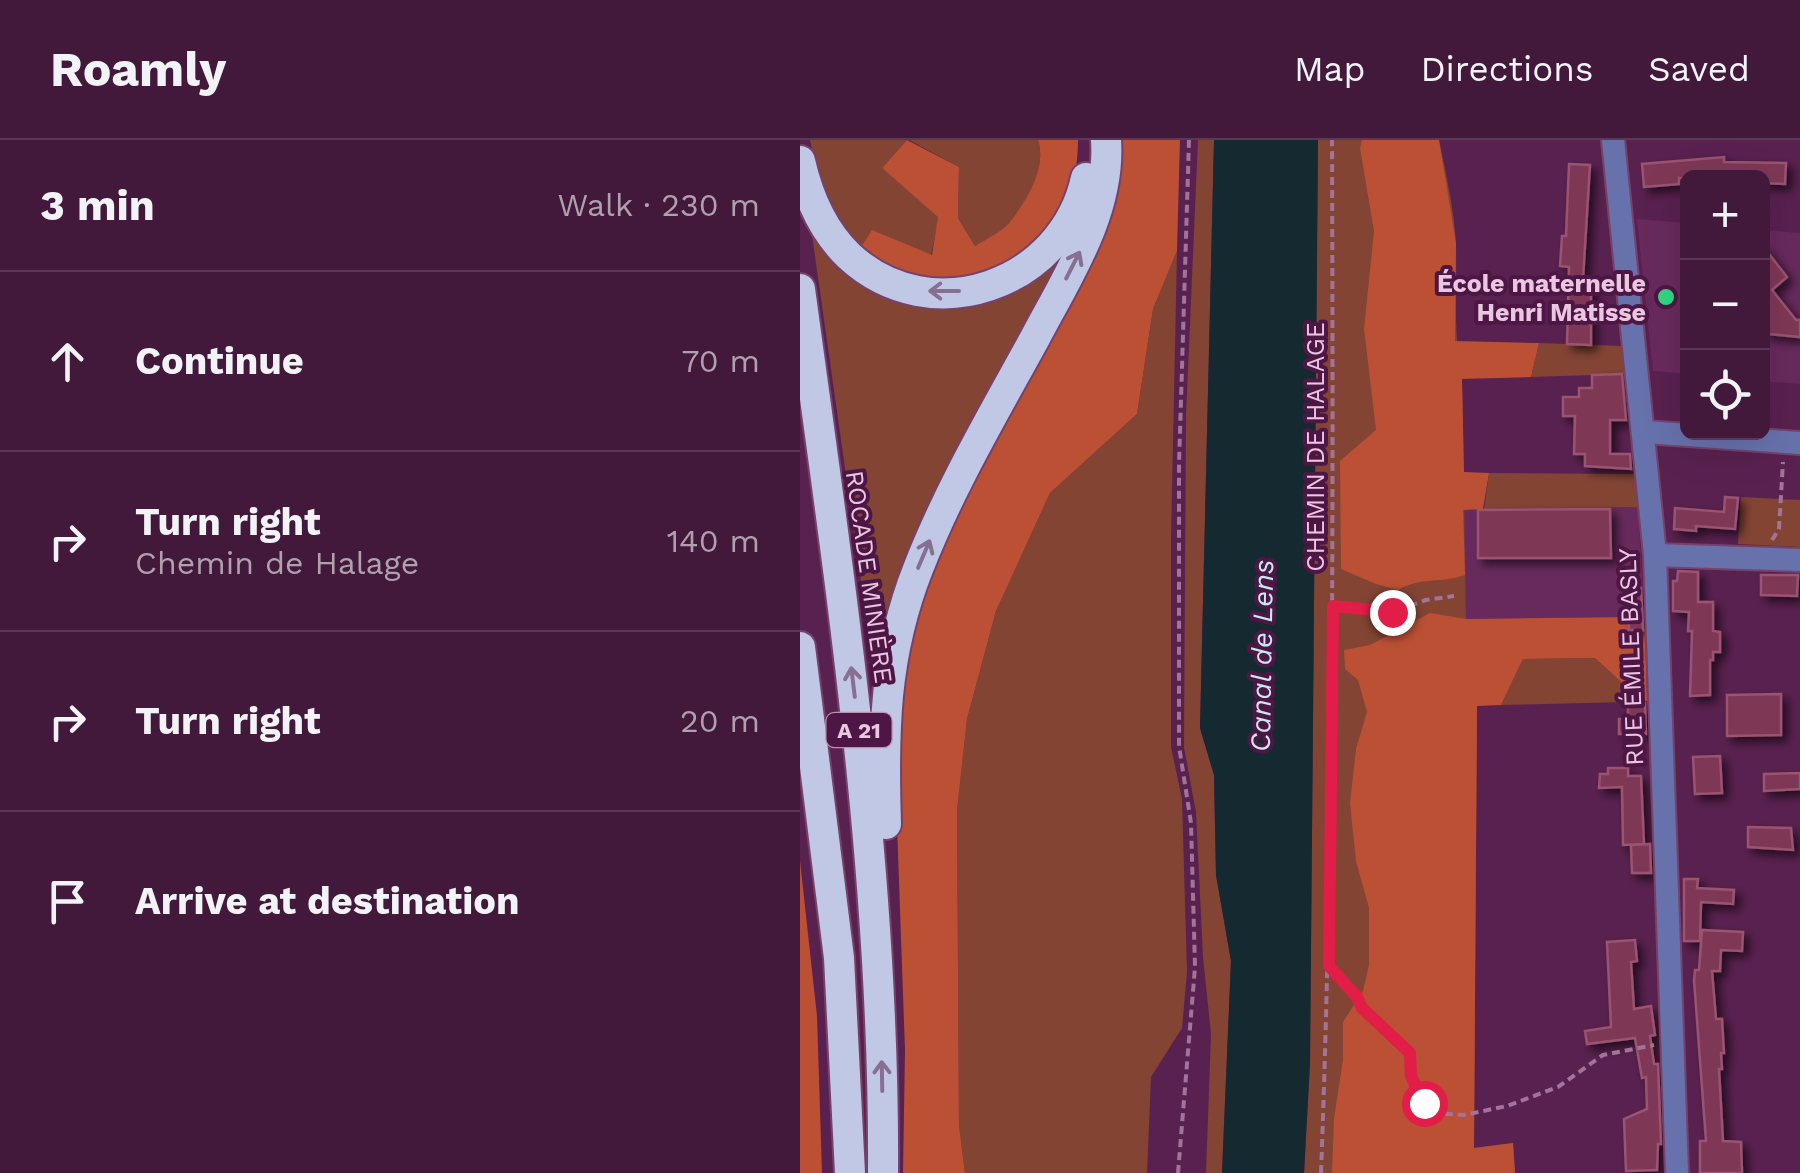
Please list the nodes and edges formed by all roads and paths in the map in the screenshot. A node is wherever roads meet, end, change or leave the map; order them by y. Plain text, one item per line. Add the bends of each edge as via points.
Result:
1 (1090, 140) edge
2 (1106, 140) edge
3 (1189, 140) edge
4 (1332, 140) edge
5 (1621, 141) edge
6 (800, 161) edge
7 (800, 290) edge
8 (1645, 432) junction
9 (1792, 442) edge
10 (1655, 555) junction
11 (1768, 559) junction
12 (1800, 560) edge
13 (1454, 596) dead end
14 (1333, 606) junction
15 (800, 647) edge
16 (800, 771) edge
17 (839, 958) junction
18 (878, 959) junction
19 (1329, 966) junction
20 (1673, 1044) junction
21 (850, 1173) edge
22 (882, 1173) edge
23 (1178, 1173) edge
24 (1320, 1173) edge
25 (1678, 1173) edge

1 -> 6 highway via 1083,194 1053,247 1002,282 950,292 886,280 847,254 815,208
18 -> 2 highway via 890,926 886,716 895,638 930,542 1089,232 1105,178
3 - 23 path via 1179,746 1190,824 1195,968
4 - 14 path, CHEMIN DE HALAGE
5 - 8 street, RUE ÉMILE BASLY
18 -> 7 highway, ROCADE MINIÈRE / A 21 via 856,700
8 - 9 street
8 - 10 street, RUE ÉMILE BASLY
9 - 11 path via 1780,530
10 - 11 street
10 - 20 street, RUE ÉMILE BASLY
11 - 12 street
13 - 14 path via 1392,612
14 - 19 path, CHEMIN DE HALAGE
15 - 17 highway, A 21
16 - 17 highway
17 - 21 highway, A 21
22 -> 18 highway, ROCADE MINIÈRE / A 21
19 - 20 path via 1410,1053 1411,1076 1432,1113 1506,1106 1558,1087 1603,1055
19 - 24 path, CHEMIN DE HALAGE
20 - 25 street, RUE ÉMILE BASLY

